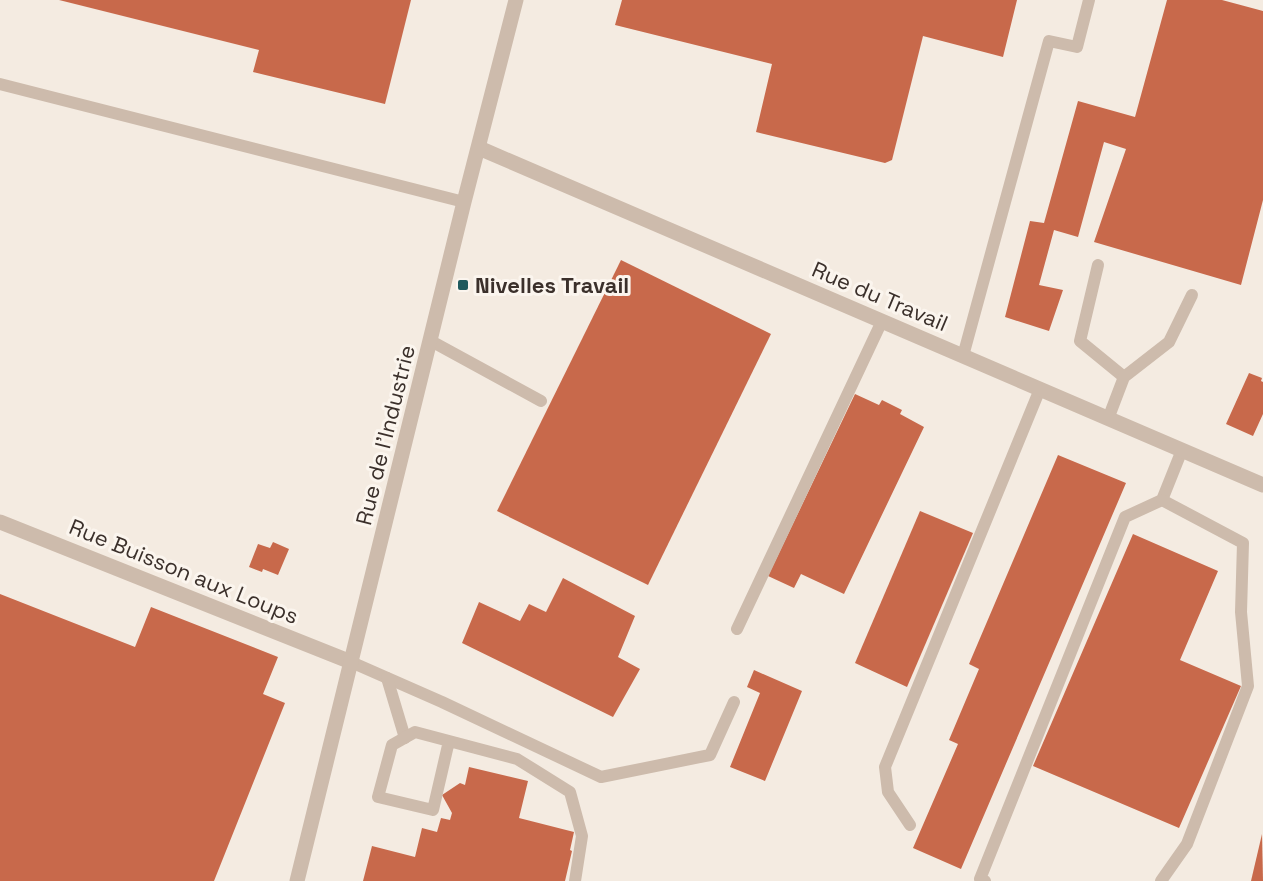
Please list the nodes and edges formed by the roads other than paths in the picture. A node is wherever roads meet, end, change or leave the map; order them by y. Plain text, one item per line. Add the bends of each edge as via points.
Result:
1 (516, 0) edge
2 (1089, 0) edge
3 (0, 84) edge
4 (479, 148) junction
5 (464, 202) junction
6 (1098, 265) dead end
7 (1192, 296) dead end
8 (882, 321) junction
9 (431, 340) junction
10 (963, 356) junction
11 (1124, 377) junction
12 (1040, 390) junction
13 (541, 401) dead end
14 (1108, 419) junction
15 (1182, 450) junction
16 (1263, 485) edge
17 (1162, 500) junction
18 (0, 522) edge
19 (737, 628) dead end
20 (351, 662) junction
21 (387, 678) junction
22 (734, 702) dead end
23 (405, 738) junction
24 (449, 741) junction
25 (910, 825) dead end
26 (297, 881) edge
27 (574, 881) edge
28 (985, 881) edge
29 (1161, 881) edge

1 - 4 street, Rue de l'Industrie
2 - 10 lane via 1077,47 1049,41
3 - 5 lane
4 - 5 street, Rue de l'Industrie
4 - 8 street, Rue du Travail
5 - 9 street, Rue de l'Industrie
6 - 11 lane via 1080,341
7 - 11 lane via 1169,342
8 - 10 street, Rue du Travail
8 - 19 lane
9 - 13 lane
9 - 20 street, Rue de l'Industrie
10 - 12 street, Rue du Travail
11 - 14 lane
12 - 14 street, Rue du Travail
12 - 25 lane via 885,766 888,792
14 - 15 street, Rue du Travail
15 - 16 street, Rue du Travail
15 - 17 lane
17 - 28 lane via 1125,517 980,879
17 - 29 lane via 1243,543 1241,612 1248,686 1187,844
18 - 20 street, Rue Buisson aux Loups
20 - 21 lane
20 - 26 street, Rue de l'Industrie
21 - 22 lane via 601,777 710,754
21 - 23 lane
23 - 24 lane via 415,732
23 - 24 lane via 392,745 378,798 433,810
24 - 27 lane via 517,759 570,792 582,836

